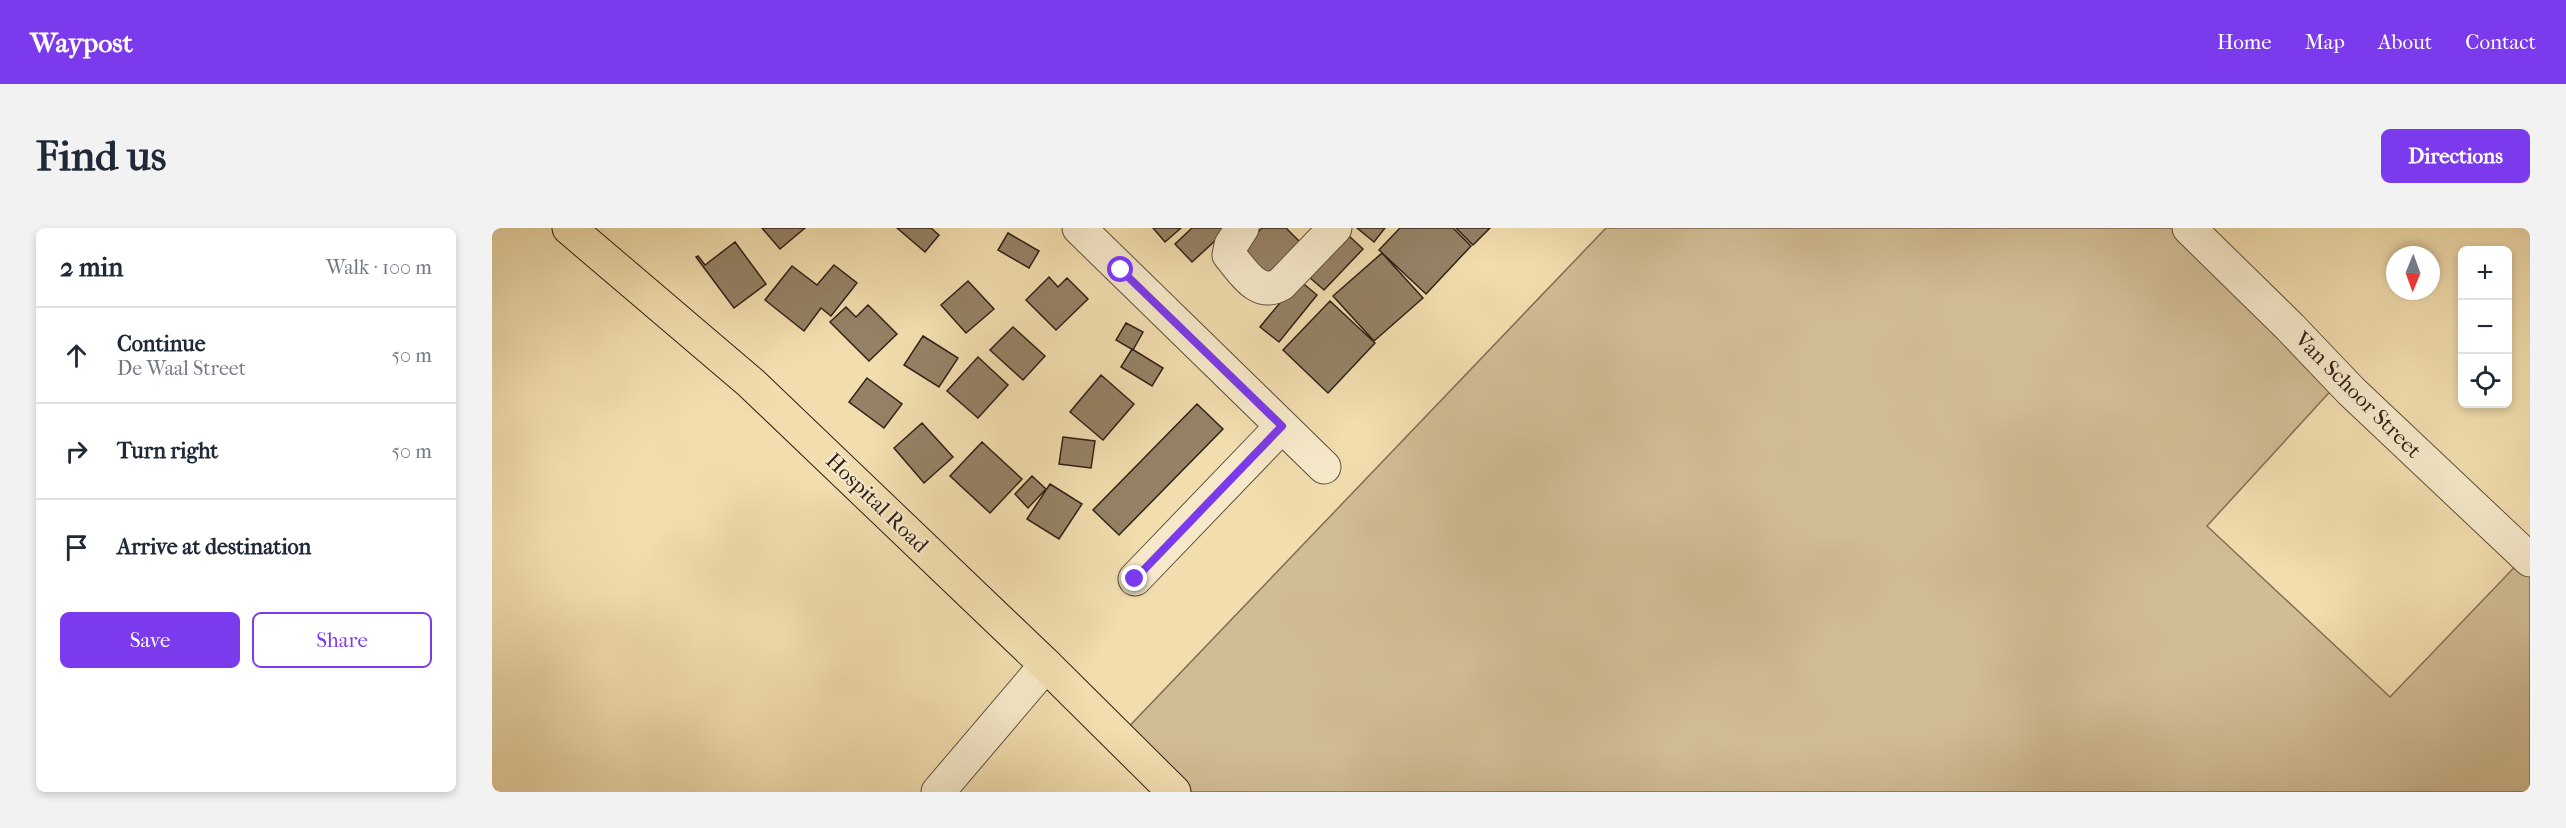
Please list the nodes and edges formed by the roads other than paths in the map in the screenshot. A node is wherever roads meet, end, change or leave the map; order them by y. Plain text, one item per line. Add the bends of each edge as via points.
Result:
1 (569, 228) edge
2 (1079, 228) edge
3 (1242, 228) edge
4 (1335, 228) edge
5 (2189, 228) edge
6 (1282, 426) junction
7 (1323, 467) dead end
8 (2530, 560) edge
9 (1135, 579) dead end
10 (1046, 665) junction
11 (938, 792) edge
12 (1174, 792) edge

1 - 10 main road, Hospital Road via 751,383
2 - 6 street
3 - 4 street via 1229,255 1257,287 1266,288 1281,284
5 - 8 street, Van Schoor Street via 2351,391
6 - 7 street
6 - 9 street
10 - 11 street
10 - 12 main road, Hospital Road

